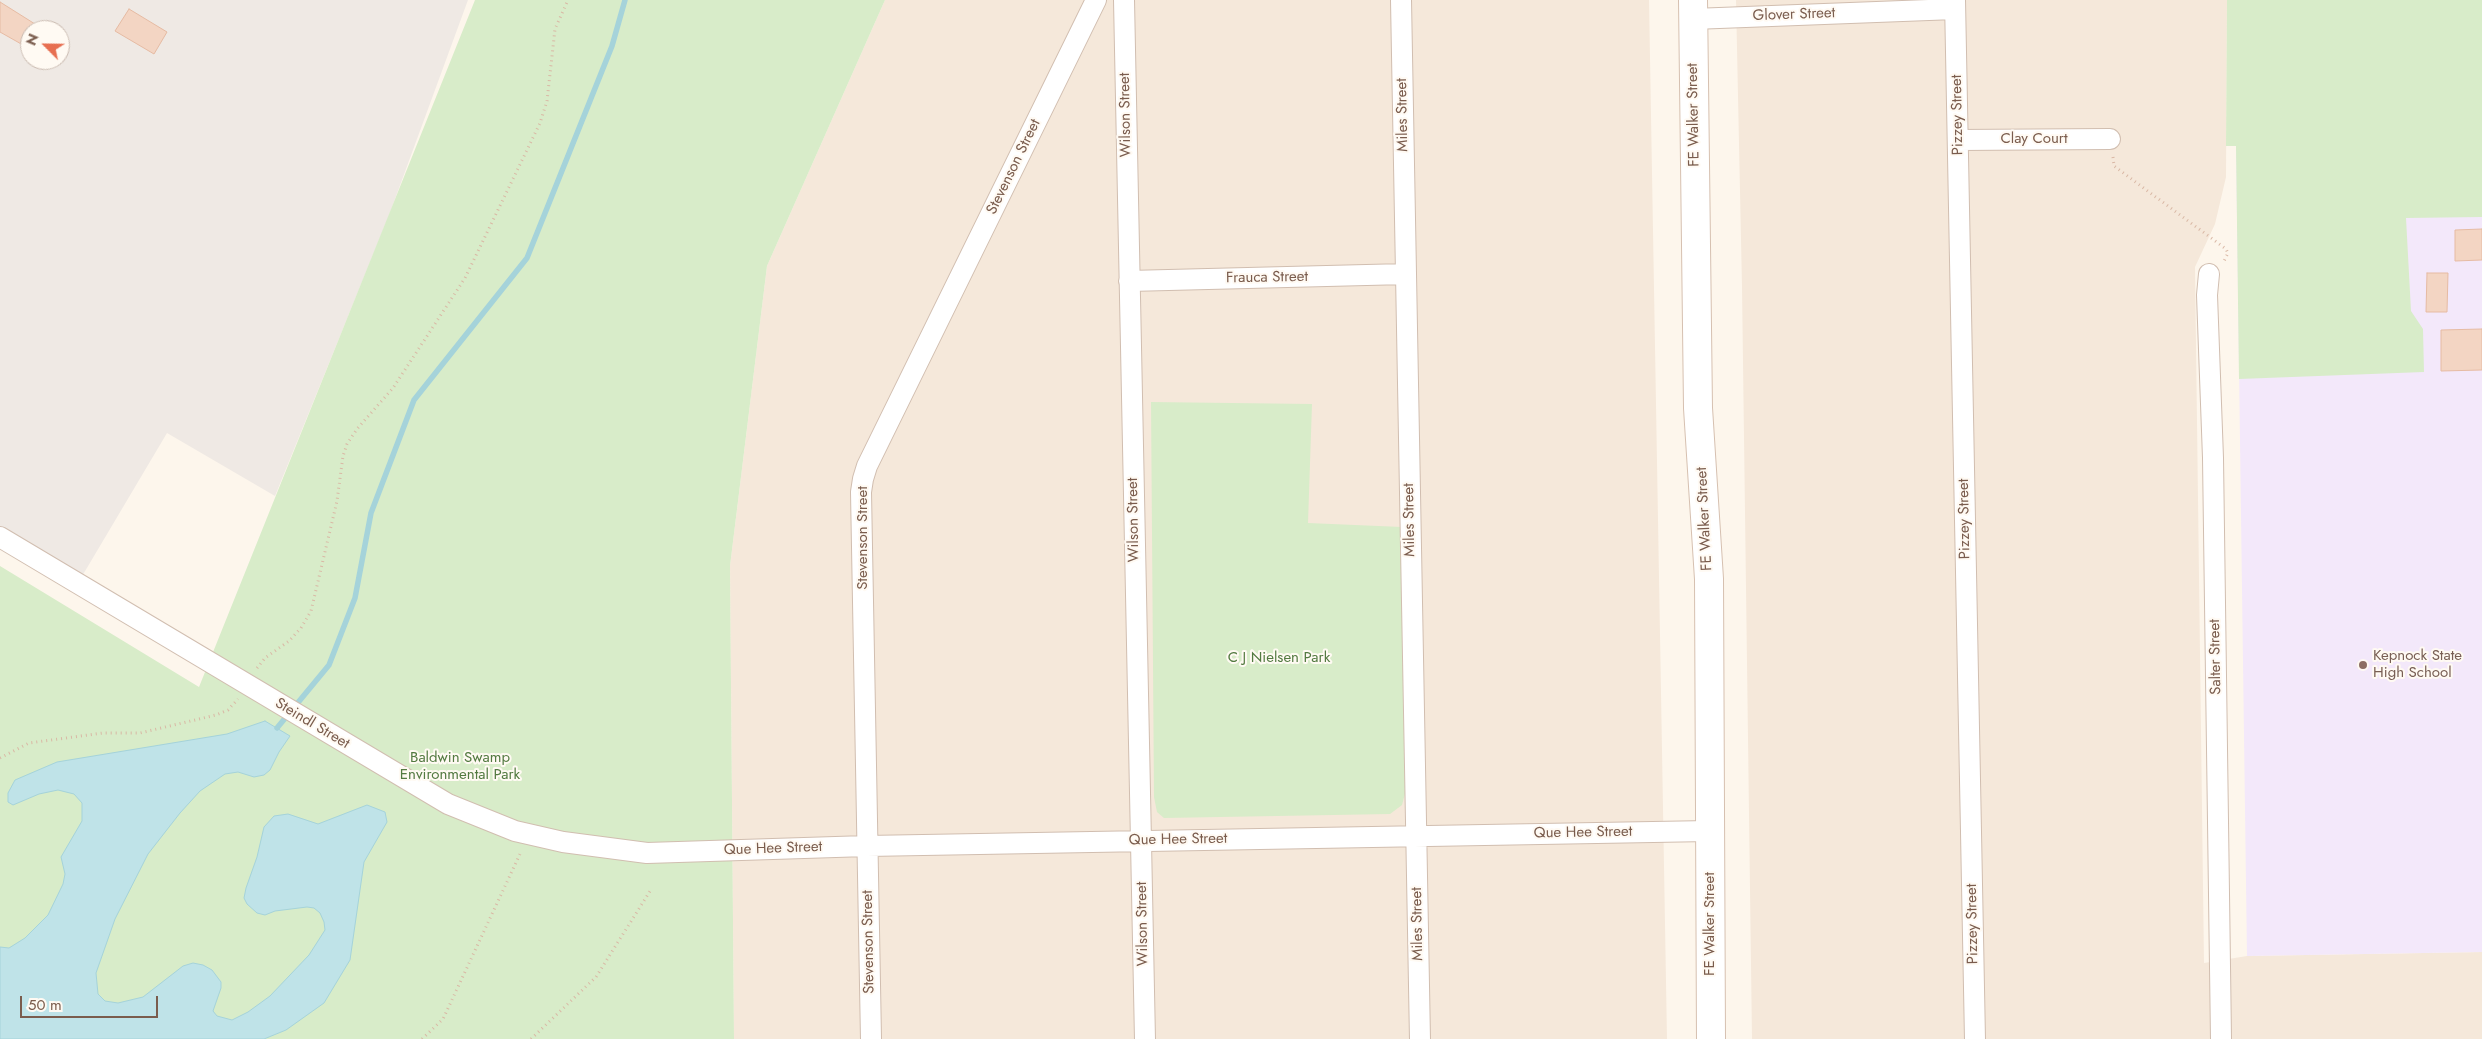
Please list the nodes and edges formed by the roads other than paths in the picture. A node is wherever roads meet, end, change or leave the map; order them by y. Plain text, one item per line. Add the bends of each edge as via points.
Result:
1 (1096, 0) edge
2 (1124, 0) edge
3 (1401, 0) edge
4 (1955, 5) edge
5 (1693, 9) edge
6 (2110, 139) road end
7 (1958, 140) junction
8 (1406, 274) junction
9 (2209, 274) road end
10 (1129, 281) junction
11 (0, 537) edge
12 (1709, 831) junction
13 (1416, 836) junction
14 (1142, 840) junction
15 (867, 846) junction
16 (648, 853) joint
17 (871, 1039) edge
18 (1145, 1039) edge
19 (1420, 1039) edge
20 (1711, 1039) edge
21 (1975, 1039) edge
22 (2221, 1039) edge

1 - 15 street, Stevenson Street via 863,479
2 - 10 street, Wilson Street
3 - 8 street, Miles Street
4 - 5 street, Glover Street
4 - 7 street, Pizzey Street
5 - 12 main road, FE Walker Street via 1698,408 1708,580
6 - 7 street, Clay Court
7 - 21 street, Pizzey Street
8 - 10 street, Frauca Street
8 - 13 street, Miles Street
9 - 22 street, Salter Street
10 - 14 street, Wilson Street
11 - 16 street, Steindl Street via 448,804 515,831 596,848
12 - 13 street, Que Hee Street
12 - 20 main road, FE Walker Street
13 - 14 street, Que Hee Street
13 - 19 street, Miles Street
14 - 15 street, Que Hee Street
14 - 18 street, Wilson Street
15 - 16 street, Que Hee Street
15 - 17 street, Stevenson Street

